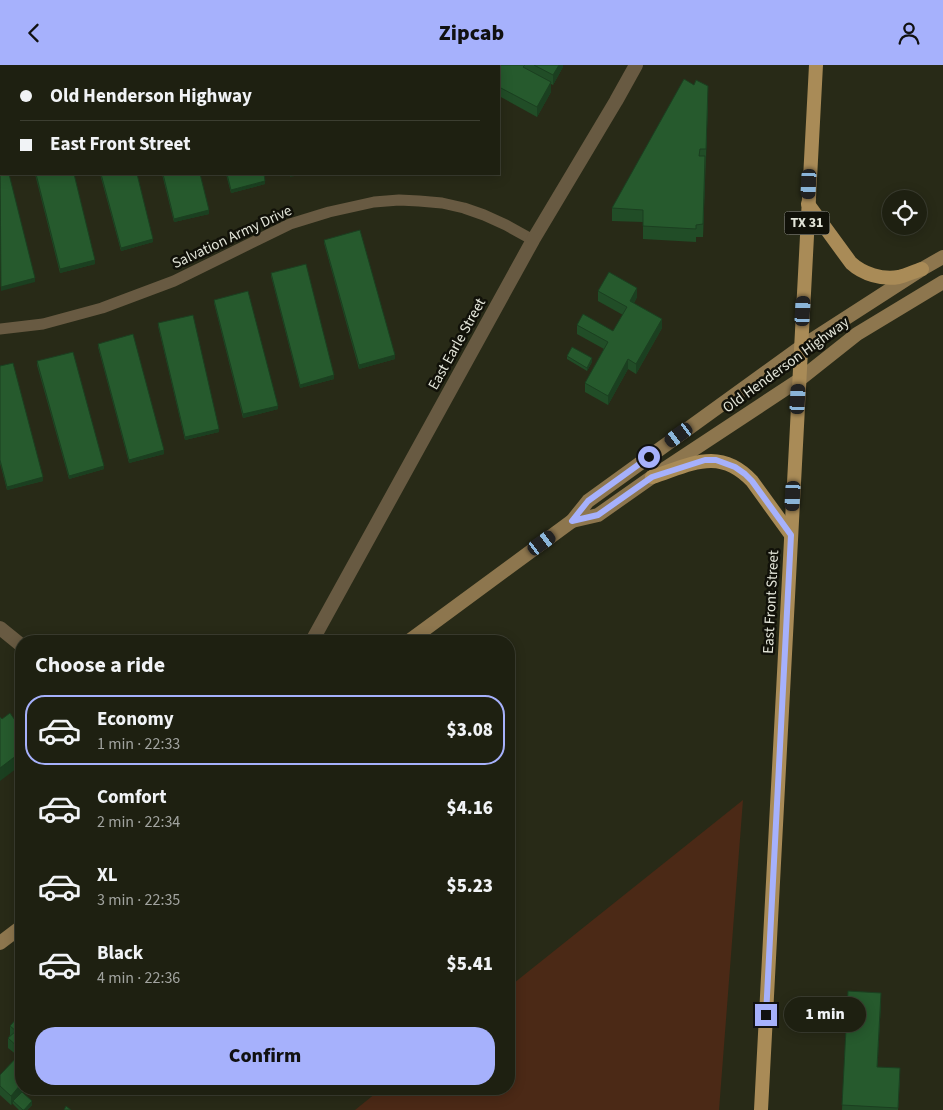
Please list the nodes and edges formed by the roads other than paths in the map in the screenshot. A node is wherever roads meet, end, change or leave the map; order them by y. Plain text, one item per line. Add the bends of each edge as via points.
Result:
1 (636, 65) edge
2 (816, 65) edge
3 (808, 203) junction
4 (533, 240) junction
5 (943, 257) edge
6 (922, 269) junction
7 (943, 282) edge
8 (0, 329) edge
9 (801, 347) junction
10 (799, 380) junction
11 (652, 477) junction
12 (572, 521) junction
13 (791, 535) junction
14 (0, 628) edge
15 (315, 635) edge
16 (417, 635) edge
17 (15, 640) edge
18 (15, 932) edge
19 (0, 943) edge
20 (761, 1110) edge

1 - 4 street, East Earle Street
2 - 3 main road, East Front Street / TX 31
3 - 6 main road via 850,263 859,270 891,278
3 - 9 main road, East Front Street / TX 31
4 - 8 lane, Salvation Army Drive via 484,215 457,206 399,200 374,203 290,224 174,281 102,308 43,323
4 - 15 street, East Earle Street
5 - 6 main road, Old Henderson Highway
6 - 9 main road, Old Henderson Highway
7 - 10 main road, Old Henderson Highway via 857,334
9 - 10 main road, East Front Street / TX 31
9 - 12 main road, Old Henderson Highway via 588,501
10 - 11 main road, Old Henderson Highway
10 - 13 main road, East Front Street / TX 31
11 - 12 main road, Old Henderson Highway via 598,515
11 - 13 main road via 705,460 730,465 752,481
12 - 16 main road, Old Henderson Highway
13 - 20 main road, East Front Street / TX 31
14 - 17 street
18 - 19 main road

